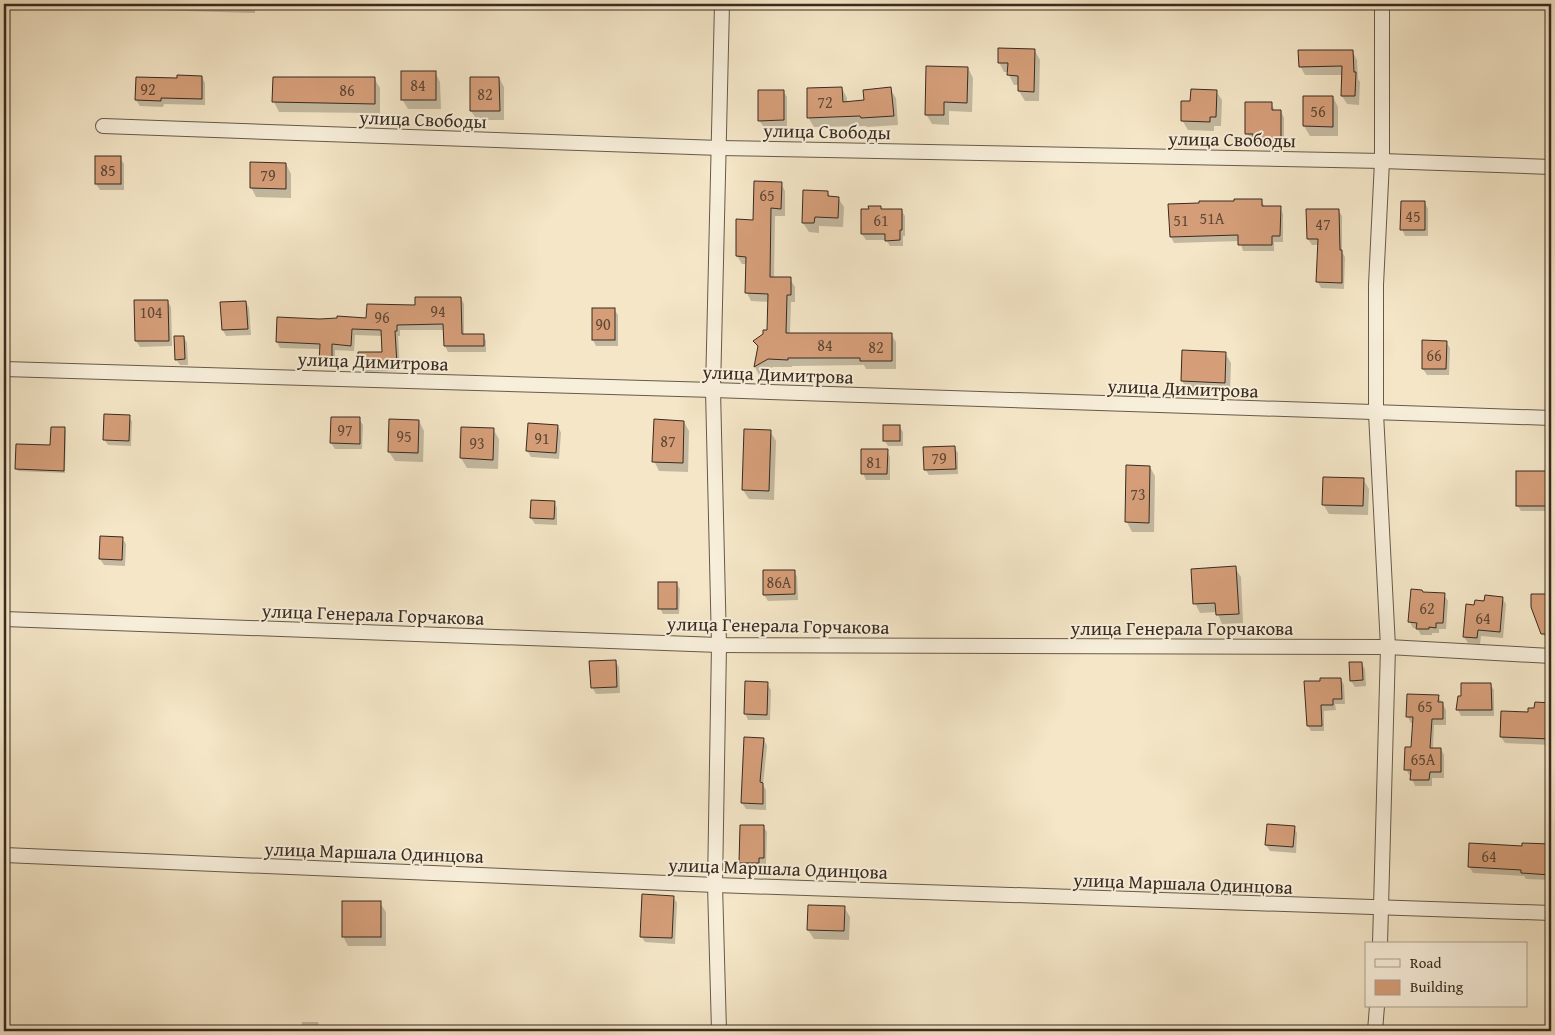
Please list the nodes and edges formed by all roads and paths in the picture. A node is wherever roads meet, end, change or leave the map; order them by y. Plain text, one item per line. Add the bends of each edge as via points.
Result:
1 (722, 4) edge
2 (1382, 4) edge
3 (102, 126) dead end
4 (720, 148) junction
5 (1382, 160) junction
6 (1551, 167) edge
7 (4, 369) edge
8 (713, 390) junction
9 (1376, 413) junction
10 (1551, 418) edge
11 (4, 619) edge
12 (719, 645) junction
13 (1388, 647) junction
14 (1551, 656) edge
15 (4, 855) edge
16 (715, 885) junction
17 (1382, 908) junction
18 (1551, 913) edge
19 (1380, 942) edge
20 (1376, 1008) edge
21 (719, 1031) edge
22 (1375, 1031) edge

1 - 4 street
2 - 5 street
3 - 4 street, улица Свободы
4 - 5 street, улица Свободы
4 - 8 street
5 - 6 street, улица Свободы
5 - 9 street via 1376,285
7 - 8 street, улица Димитрова
8 - 9 street, улица Димитрова
8 - 12 street
9 - 10 street, улица Димитрова
9 - 13 street
11 - 12 street, улица Генерала Горчакова
12 - 13 street, улица Генерала Горчакова
12 - 16 street
13 - 14 street, улица Генерала Горчакова
13 - 17 street
15 - 16 street, улица Маршала Одинцова
16 - 17 street, улица Маршала Одинцова
16 - 21 street
17 - 18 street, улица Маршала Одинцова
17 - 19 street
20 - 22 street

